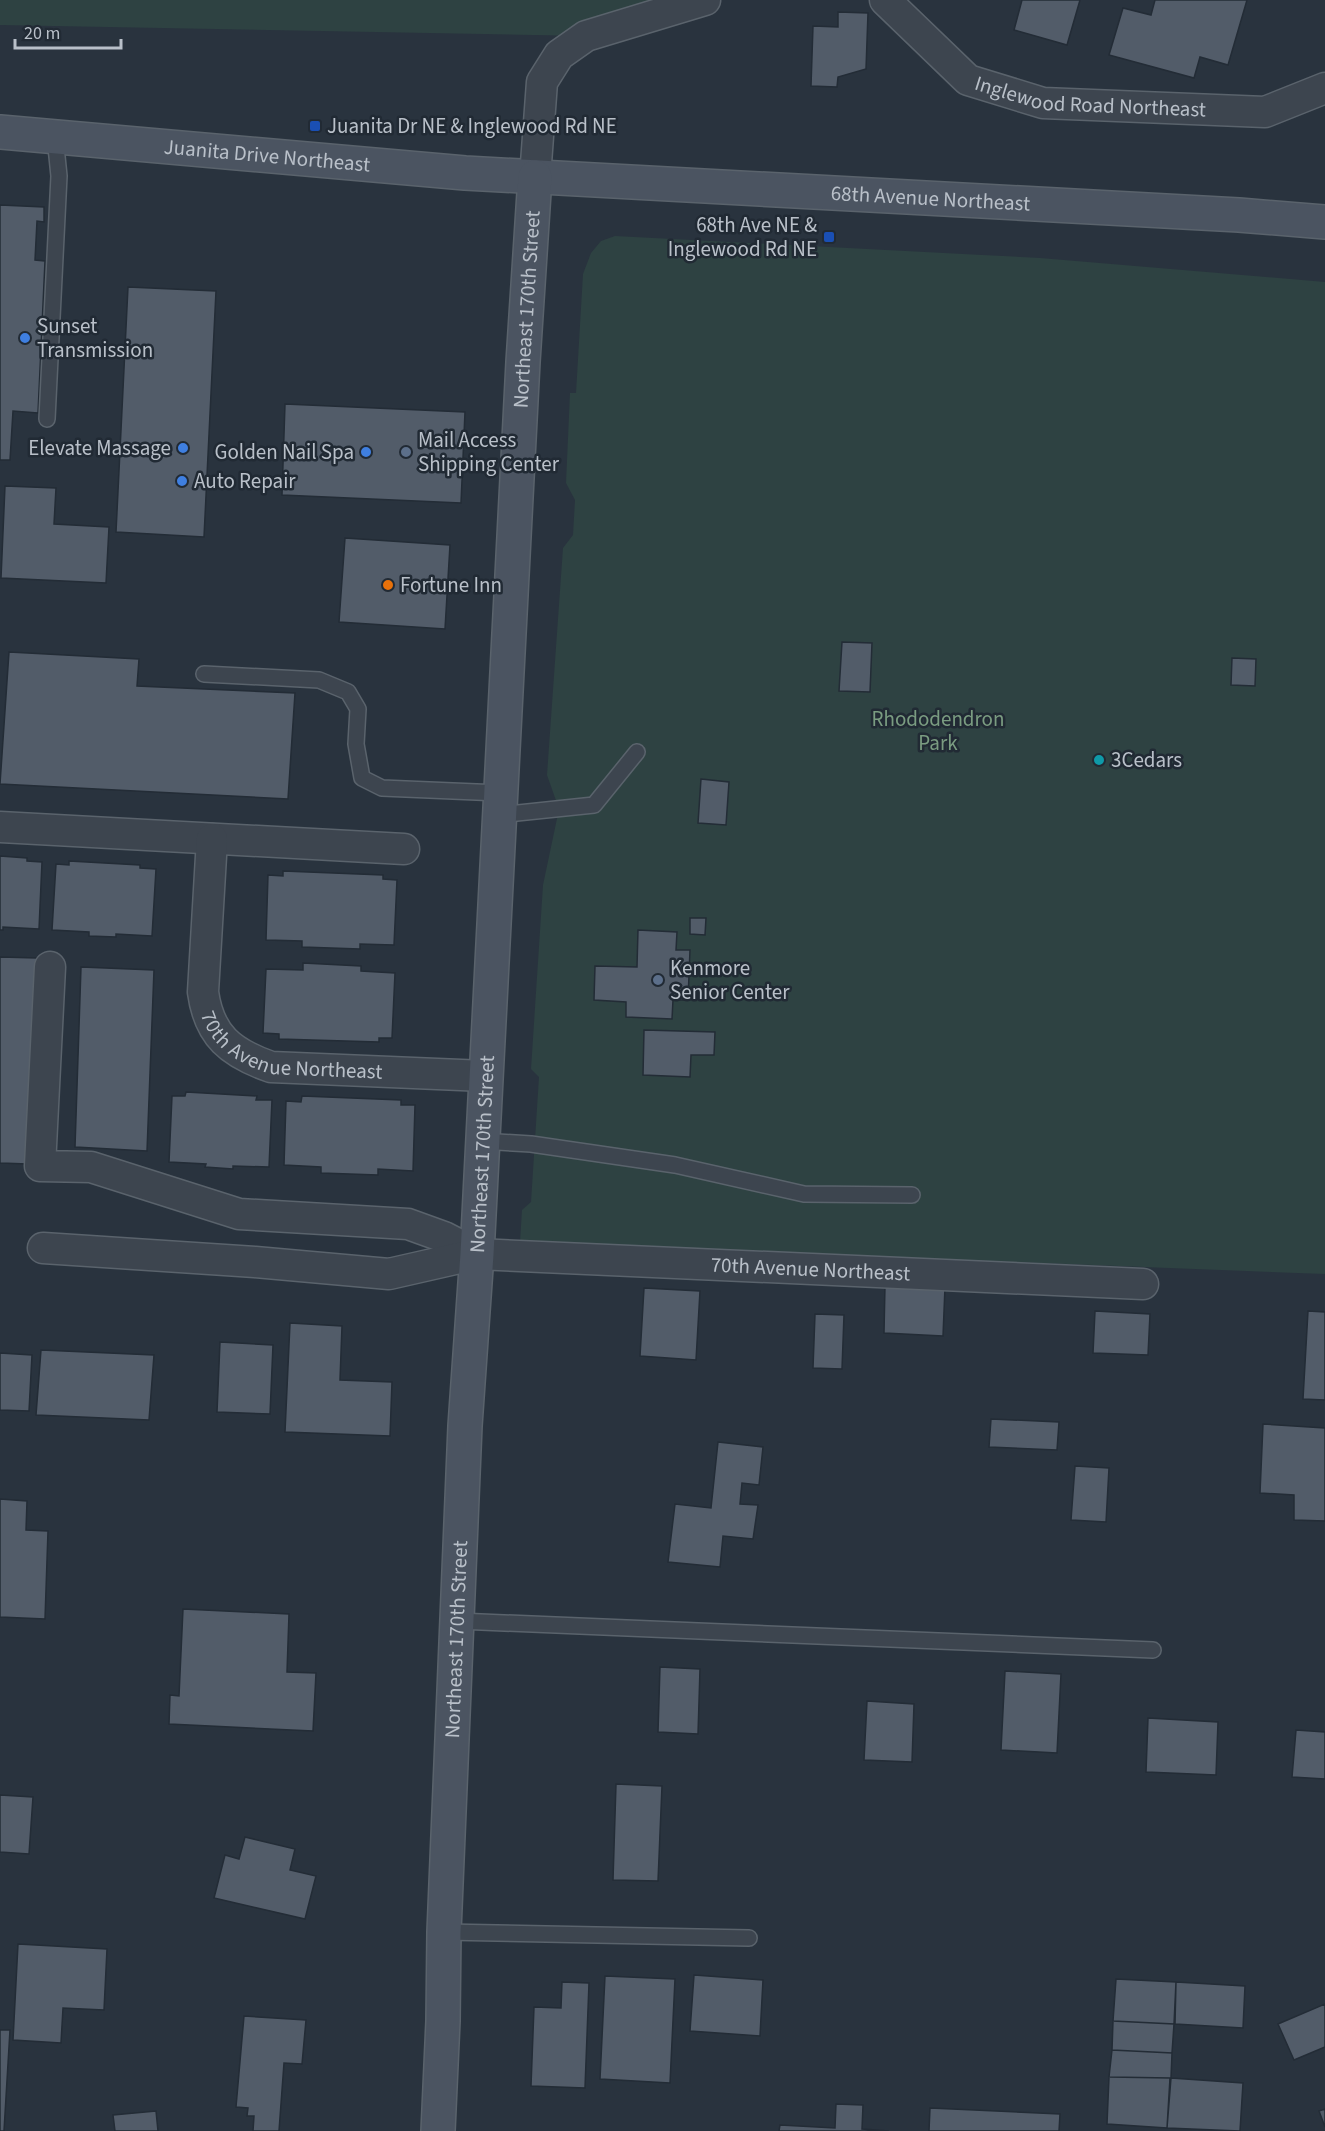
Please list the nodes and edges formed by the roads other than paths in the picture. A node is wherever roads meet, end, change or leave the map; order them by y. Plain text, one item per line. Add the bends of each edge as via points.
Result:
1 (705, 0) edge
2 (885, 0) edge
3 (1325, 88) edge
4 (0, 132) edge
5 (55, 137) junction
6 (535, 177) junction
7 (1325, 222) edge
8 (47, 418) dead end
9 (204, 674) dead end
10 (637, 752) dead end
11 (500, 804) junction
12 (0, 827) edge
13 (212, 839) junction
14 (404, 849) dead end
15 (50, 968) dead end
16 (485, 1076) junction
17 (481, 1142) junction
18 (912, 1195) dead end
19 (43, 1248) dead end
20 (477, 1254) junction
21 (1143, 1284) dead end
22 (458, 1621) junction
23 (1153, 1650) dead end
24 (444, 1932) junction
25 (750, 1938) dead end
26 (438, 2131) edge

1 - 6 street via 585,36 559,55 542,82
2 - 3 street, Inglewood Road Northeast via 968,80 1043,103 1265,112
4 - 5 main road, Juanita Drive Northeast
5 - 6 main road, Juanita Drive Northeast
5 - 8 lane via 59,176
6 - 7 main road, 68th Avenue Northeast
6 - 11 main road, Northeast 170th Street
9 - 11 lane via 319,680 348,692 358,709 356,744 362,778 382,788
10 - 11 lane via 594,805
11 - 16 main road, Northeast 170th Street
12 - 13 street
13 - 14 street
13 - 16 street, 70th Avenue Northeast via 203,992 214,1030 229,1047 271,1067
15 - 20 street, 70th Avenue Northeast via 40,1166 91,1167 239,1214 408,1224
16 - 17 main road, Northeast 170th Street
17 - 18 lane via 531,1144 675,1165 804,1194
17 - 20 main road, Northeast 170th Street
19 - 20 street, 70th Avenue Northeast via 390,1274
20 - 21 street, 70th Avenue Northeast
20 - 22 main road, Northeast 170th Street via 465,1426
22 - 23 lane
22 - 24 main road, Northeast 170th Street
24 - 25 lane
24 - 26 main road, Northeast 170th Street

